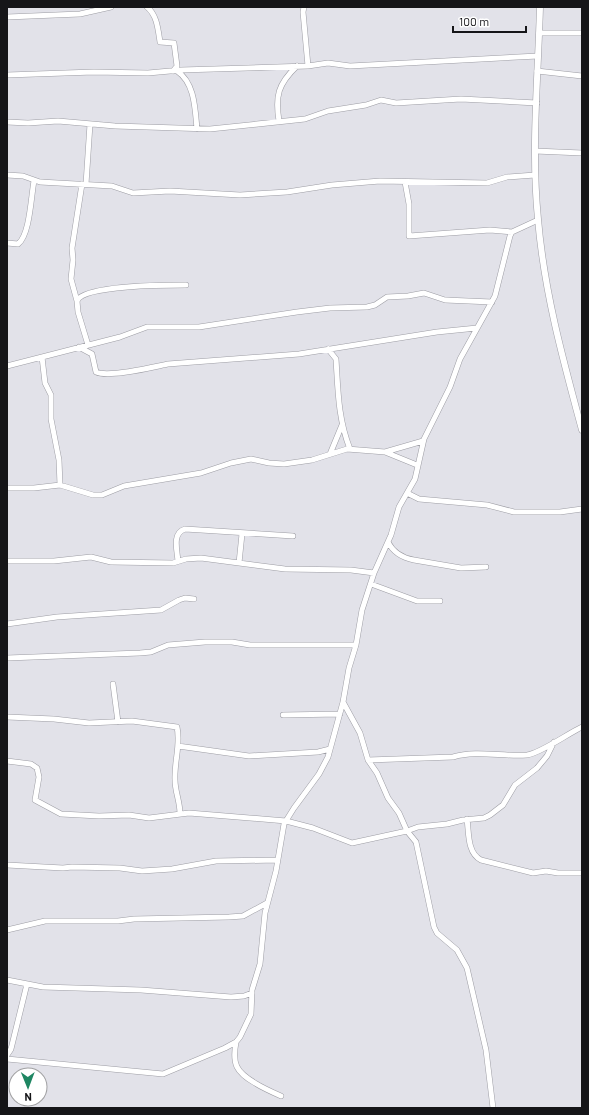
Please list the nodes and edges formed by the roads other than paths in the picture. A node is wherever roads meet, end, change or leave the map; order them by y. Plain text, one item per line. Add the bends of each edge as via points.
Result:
1 (111, 7) edge
2 (147, 7) edge
3 (304, 7) edge
4 (540, 7) edge
5 (7, 16) edge
6 (539, 33) junction
7 (582, 33) edge
8 (538, 56) junction
9 (297, 66) junction
10 (308, 66) junction
11 (177, 69) junction
12 (538, 71) junction
13 (7, 76) edge
14 (582, 76) edge
15 (537, 103) junction
16 (279, 121) junction
17 (7, 122) edge
18 (90, 124) junction
19 (197, 129) junction
20 (535, 151) junction
21 (582, 153) edge
22 (7, 175) edge
23 (535, 175) junction
24 (34, 180) junction
25 (405, 182) junction
26 (84, 184) junction
27 (538, 220) junction
28 (512, 232) junction
29 (7, 243) edge
30 (186, 284) dead end
31 (78, 299) junction
32 (492, 302) junction
33 (477, 328) junction
34 (88, 345) junction
35 (79, 347) junction
36 (328, 349) junction
37 (42, 356) junction
38 (7, 366) edge
39 (342, 424) junction
40 (582, 430) edge
41 (423, 441) junction
42 (350, 449) junction
43 (385, 452) junction
44 (330, 454) junction
45 (417, 465) junction
46 (60, 485) junction
47 (7, 488) edge
48 (407, 493) junction
49 (582, 509) edge
50 (242, 534) junction
51 (293, 536) dead end
52 (388, 542) junction
53 (392, 549) junction
54 (385, 550) junction
55 (7, 561) edge
56 (178, 561) junction
57 (239, 563) junction
58 (486, 567) dead end
59 (374, 573) junction
60 (371, 584) junction
61 (194, 599) dead end
62 (440, 601) dead end
63 (7, 624) edge
64 (356, 645) junction
65 (7, 658) edge
66 (113, 684) dead end
67 (343, 702) junction
68 (340, 714) junction
69 (283, 715) dead end
70 (7, 717) edge
71 (118, 722) junction
72 (582, 728) edge
73 (554, 742) junction
74 (178, 746) junction
75 (330, 749) junction
76 (368, 760) junction
77 (7, 761) edge
78 (180, 814) junction
79 (467, 819) junction
80 (286, 821) junction
81 (407, 831) junction
82 (278, 860) junction
83 (7, 865) edge
84 (582, 873) edge
85 (267, 903) junction
86 (7, 930) edge
87 (7, 980) edge
88 (27, 984) junction
89 (252, 993) junction
90 (236, 1042) junction
91 (7, 1055) edge
92 (7, 1059) edge
93 (281, 1096) dead end
94 (493, 1108) edge

1 - 5 street via 80,14
2 - 11 street via 152,11 157,24 160,42 174,43
3 - 10 street
4 - 6 street
6 - 7 street
6 - 8 street
8 - 10 street via 350,66 328,63
8 - 12 street
9 - 10 street
9 - 11 street
9 - 16 street via 279,90
11 - 13 street
11 - 19 street via 183,75 193,97
12 - 14 street
12 - 15 street
15 - 16 street via 461,100 396,103 381,100 328,111 305,119
15 - 20 street
16 - 19 street via 224,129
17 - 18 street via 58,121
18 - 19 street
18 - 26 street
20 - 21 street
20 - 23 street
22 - 24 street
23 - 25 street via 506,177 487,183
23 - 27 street
24 - 26 street
24 - 29 street via 28,222 21,242
25 - 26 street via 380,181 240,195 170,191 133,193 118,187
25 - 28 street via 409,204 409,236 490,230
26 - 31 street via 73,237 71,279
27 - 28 street
27 - 40 street via 553,318
28 - 32 street via 498,279 497,292
30 - 31 street via 145,285 106,290
31 - 34 street via 78,312
32 - 33 street
32 - 34 street via 445,300 424,294 387,297 367,307 330,308 199,327 147,328
33 - 36 street
33 - 41 street
34 - 35 street
35 - 36 street via 92,354 95,370 104,374 168,364 299,354
35 - 37 street
36 - 39 street via 336,359
37 - 38 street
37 - 46 street via 45,383 51,395 51,419 59,460
39 - 42 street
39 - 44 street
41 - 43 street
41 - 45 street
42 - 43 street
42 - 44 street
43 - 45 street
44 - 46 street via 312,460 284,464 251,459 201,473 124,486 102,495 93,495
45 - 48 street via 415,479
46 - 47 street
48 - 49 street via 419,499 487,505 514,512 560,512
48 - 52 street via 399,507
50 - 51 street
50 - 56 street via 202,529 183,530 177,536
50 - 57 street
52 - 53 street
52 - 54 street
53 - 54 street
53 - 58 street via 407,559 440,566
54 - 59 street
55 - 56 street via 54,561 91,557 111,562
56 - 57 street via 201,558
57 - 59 street via 285,570 351,570
59 - 60 street
60 - 62 street via 417,601
60 - 64 street via 362,610
61 - 63 street via 185,598 161,610 57,616
64 - 65 street via 250,645 205,642 168,646 140,653
64 - 67 street
66 - 71 street
67 - 68 street
67 - 76 street via 360,733
68 - 69 street
68 - 75 street
70 - 71 street
71 - 74 street via 176,726
72 - 73 street
73 - 76 street via 527,755 464,754 453,757
73 - 79 street via 537,768 515,785 500,809 484,818
74 - 75 street via 249,756
74 - 78 street via 174,779 180,802
75 - 80 street via 319,774
76 - 81 street
77 - 78 street via 31,764 37,768 39,777 35,800 58,813 149,818
78 - 80 street
79 - 81 street
79 - 84 street via 470,846 475,856 481,860 533,873
80 - 81 street via 314,828 352,843
80 - 82 street via 281,834
81 - 94 street via 416,842 434,927 437,933 457,950 467,968 486,1050
82 - 83 street via 216,861 172,869 142,871 120,868
82 - 85 street
85 - 86 street via 243,916 45,921
85 - 89 street via 260,964
87 - 88 street
88 - 89 street via 156,990 230,997
88 - 91 street via 11,1049
89 - 90 street via 251,1014
90 - 92 street via 191,1064 163,1074
90 - 93 street via 236,1067 246,1079

